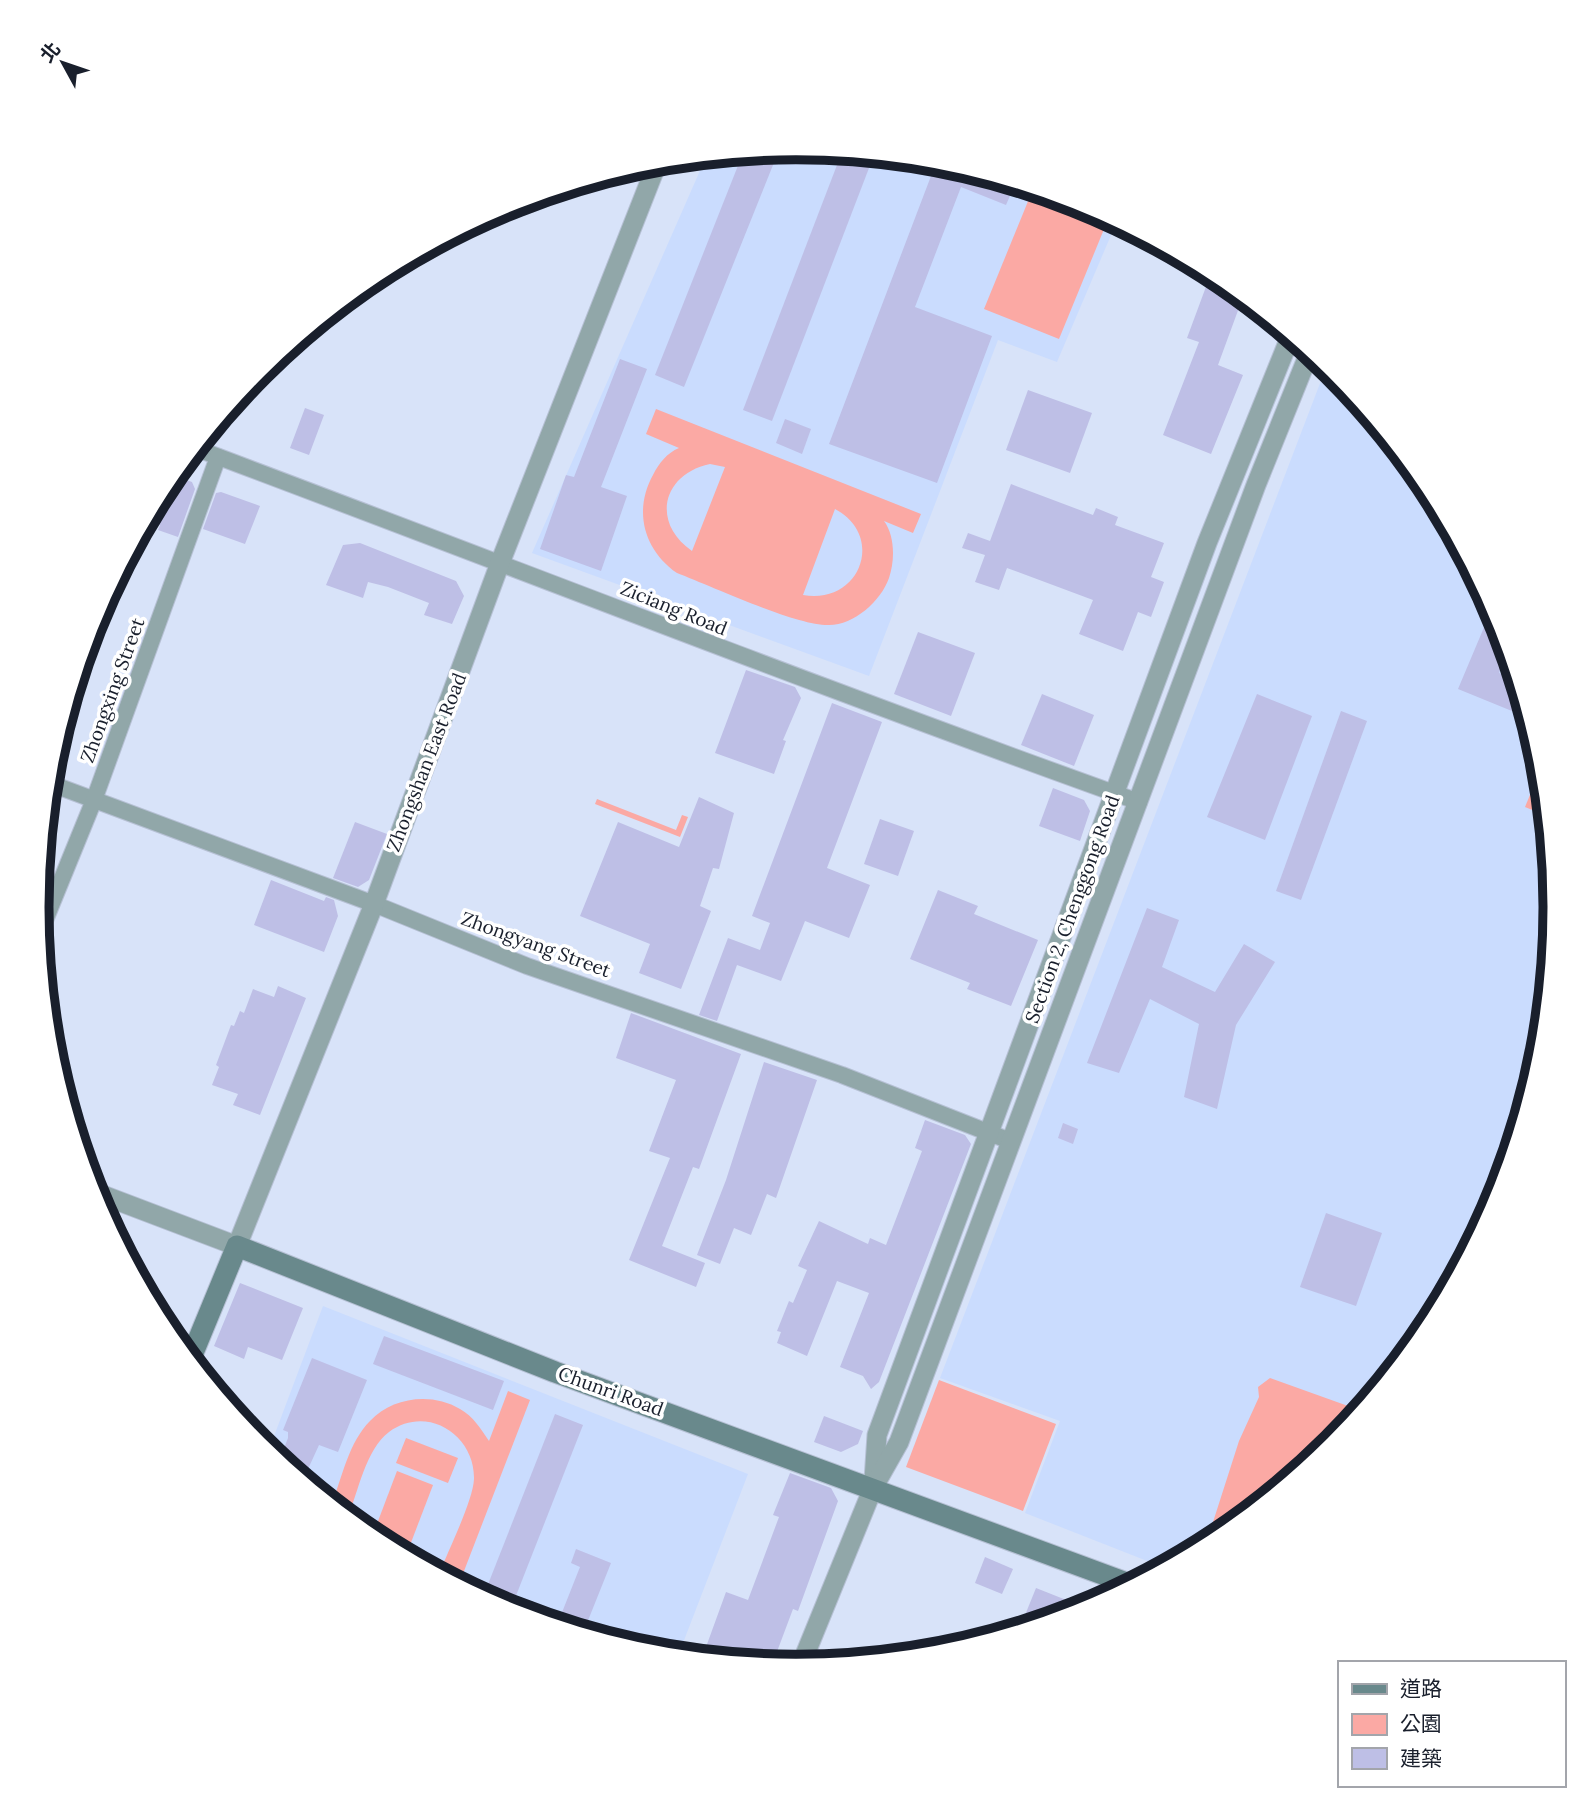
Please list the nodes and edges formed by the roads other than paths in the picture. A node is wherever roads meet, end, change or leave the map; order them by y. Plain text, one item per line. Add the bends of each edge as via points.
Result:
1 (653, 174) edge
2 (1287, 344) edge
3 (1306, 361) edge
4 (204, 451) edge
5 (218, 457) junction
6 (500, 563) junction
7 (1196, 572) junction
8 (1220, 581) junction
9 (1160, 668) junction
10 (1185, 677) junction
11 (59, 787) edge
12 (1114, 793) junction
13 (94, 800) junction
14 (1139, 802) junction
15 (374, 904) junction
16 (49, 912) edge
17 (989, 1133) junction
18 (1010, 1141) junction
19 (107, 1197) edge
20 (237, 1246) junction
21 (194, 1350) edge
22 (873, 1488) junction
23 (1120, 1581) edge
24 (805, 1655) edge

1 - 6 street, Zhongshan East Road
2 - 7 street, Section 2, Chenggong Road
3 - 8 street, Section 2, Chenggong Road
4 - 5 street, Ziciang Road
5 - 6 street, Ziciang Road
5 - 13 street, Zhongxing Street
6 - 12 street, Ziciang Road via 743,658
6 - 15 street, Zhongshan East Road
7 - 8 street
7 - 9 street, Section 2, Chenggong Road
8 - 10 street, Section 2, Chenggong Road
9 - 10 street
9 - 12 street, Section 2, Chenggong Road
10 - 14 street, Section 2, Chenggong Road
11 - 13 street, Zhongyang Street
12 - 14 street, Ziciang Road
12 - 17 street, Section 2, Chenggong Road
13 - 15 street, Zhongyang Street
13 - 16 street, Zhongxing Street
14 - 18 street, Section 2, Chenggong Road
15 - 17 street, Zhongyang Street via 527,966 842,1076
15 - 20 street, Zhongshan East Road
17 - 18 street, Zhongyang Street
17 - 22 street, Section 2, Chenggong Road via 877,1435
18 - 22 street, Section 2, Chenggong Road via 899,1442
19 - 20 street, Chunri Road
20 - 21 main road, Zhongshan East Road
20 - 22 main road, Chunri Road via 555,1371
22 - 23 main road, Chunri Road
22 - 24 street, Section 2, Chenggong Road

